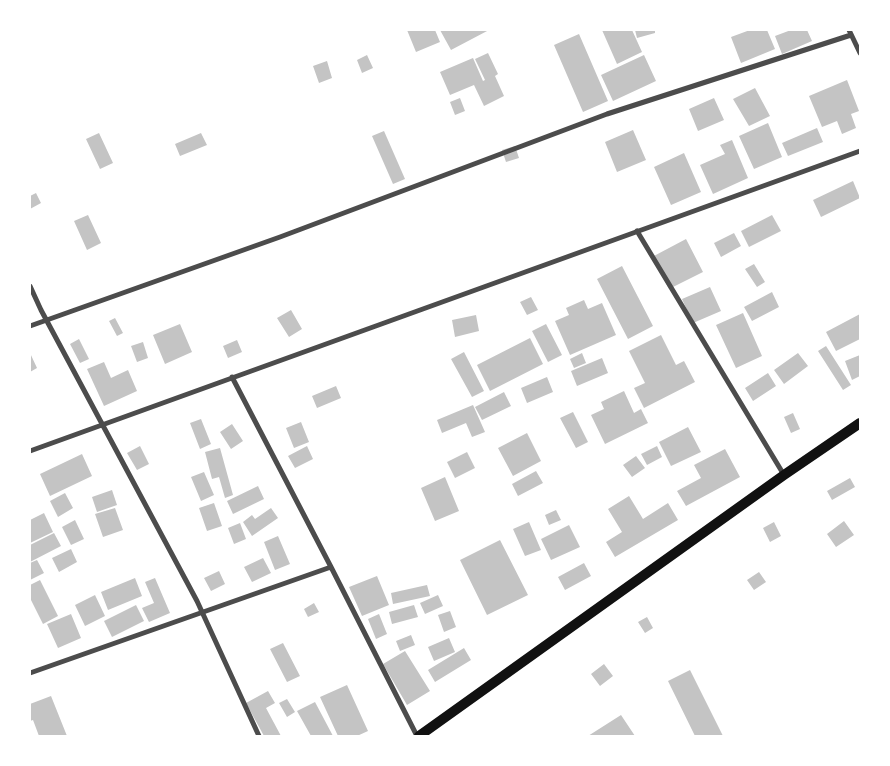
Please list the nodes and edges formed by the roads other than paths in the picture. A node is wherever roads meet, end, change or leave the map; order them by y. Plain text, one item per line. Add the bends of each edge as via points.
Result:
1 (850, 32) edge
2 (860, 52) edge
3 (860, 151) edge
4 (637, 231) junction
5 (30, 286) edge
6 (46, 320) junction
7 (30, 326) edge
8 (232, 377) junction
9 (860, 423) edge
10 (102, 424) junction
11 (30, 451) edge
12 (784, 475) junction
13 (332, 567) junction
14 (202, 612) junction
15 (30, 673) edge
16 (259, 736) edge
17 (418, 736) edge

1 - 2 street
1 - 6 street via 606,114 280,237
3 - 4 street
4 - 8 street
4 - 12 street
5 - 6 street
6 - 7 street
6 - 10 street
8 - 10 street
8 - 13 street
9 - 12 main road
10 - 11 street
10 - 14 street
12 - 17 main road
13 - 14 street
13 - 17 street
14 - 15 street
14 - 16 street

